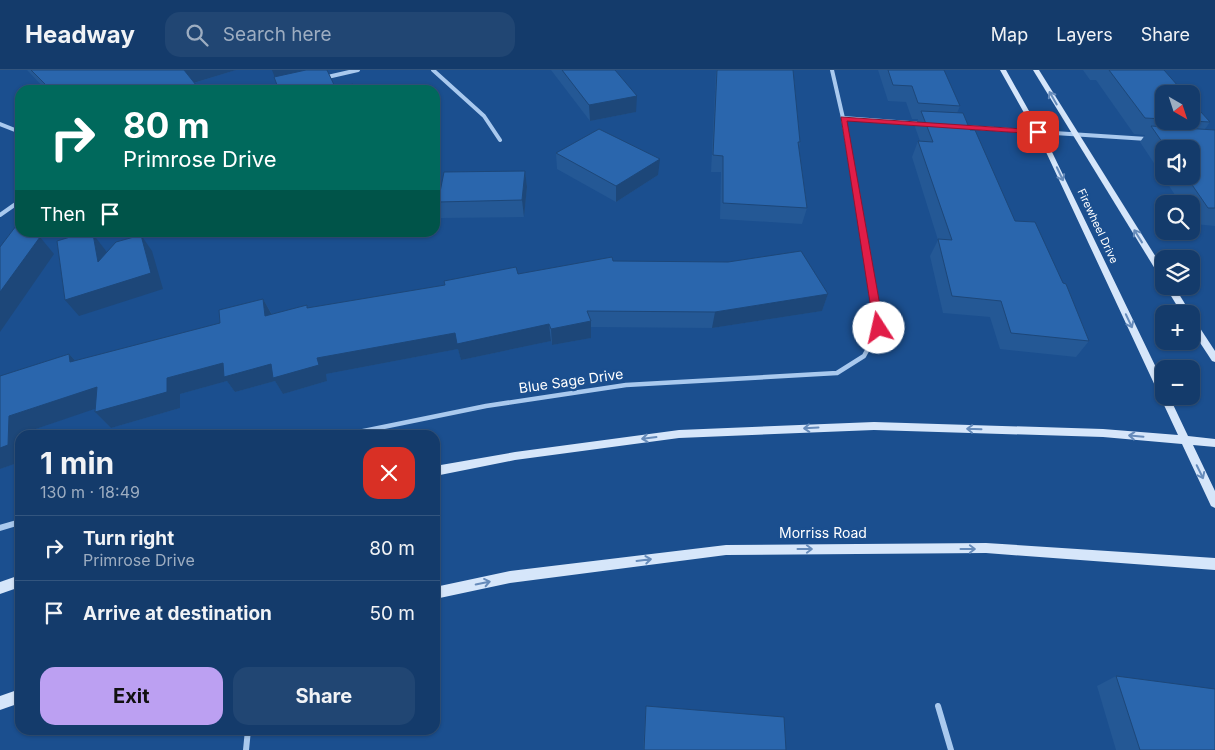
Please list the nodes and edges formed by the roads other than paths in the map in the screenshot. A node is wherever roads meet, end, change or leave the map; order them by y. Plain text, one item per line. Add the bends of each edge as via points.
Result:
1 (358, 70) edge
2 (433, 70) edge
3 (832, 70) edge
4 (1004, 70) edge
5 (1036, 70) edge
6 (322, 79) edge
7 (843, 118) junction
8 (0, 124) edge
9 (927, 124) edge
10 (957, 126) edge
11 (15, 130) edge
12 (1038, 132) junction
13 (1074, 134) junction
14 (500, 140) dead end
15 (1156, 140) edge
16 (15, 204) edge
17 (0, 215) edge
18 (1155, 264) edge
19 (1200, 335) edge
20 (1215, 359) edge
21 (1155, 377) edge
22 (1168, 405) edge
23 (368, 430) edge
24 (1185, 441) junction
25 (1215, 443) edge
26 (440, 469) edge
27 (1215, 503) edge
28 (15, 524) edge
29 (0, 528) edge
30 (1215, 564) edge
31 (15, 583) edge
32 (0, 588) edge
33 (440, 592) edge
34 (15, 698) edge
35 (0, 703) edge
36 (938, 706) dead end
37 (248, 735) edge
38 (246, 750) edge
39 (951, 750) edge

1 - 6 street
2 - 14 street via 484,116
3 - 7 street, Blue Sage Drive
4 - 12 street, Firewheel Drive
13 -> 5 street, Firewheel Drive
7 - 9 street
7 - 23 street, Blue Sage Drive via 879,328 871,350 856,363 837,373 626,385 486,406
8 - 11 street
10 - 12 street
12 - 13 street
12 -> 21 street, Firewheel Drive
13 - 15 street
18 -> 13 street, Firewheel Drive
16 - 17 street
19 - 20 street
22 - 24 street, Firewheel Drive
24 - 25 street
24 -> 26 street via 1103,433 874,426 679,434
24 -> 27 street, Firewheel Drive
28 - 29 street
33 -> 30 street, Morriss Road via 510,577 726,550 986,548
31 - 32 street
34 - 35 street
36 - 39 street
37 - 38 street

